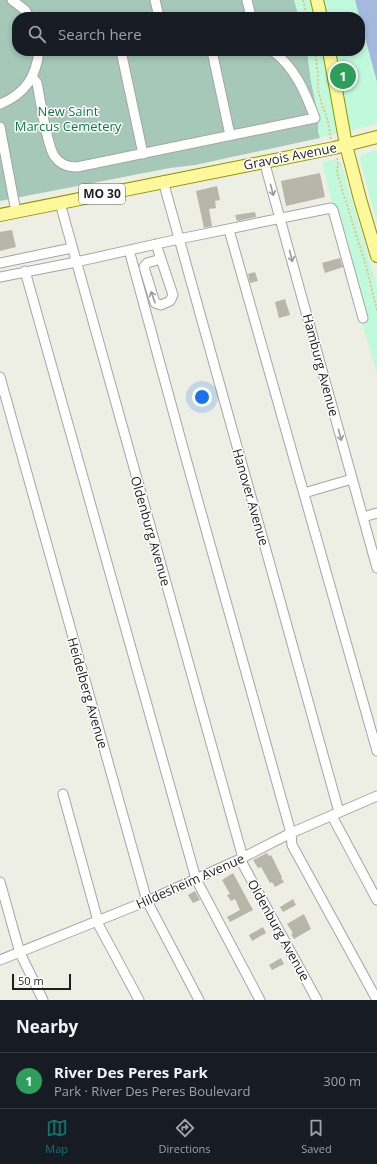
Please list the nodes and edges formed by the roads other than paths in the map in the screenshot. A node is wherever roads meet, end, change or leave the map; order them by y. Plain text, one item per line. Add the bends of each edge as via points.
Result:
1 (14, 0) edge
2 (155, 0) edge
3 (247, 0) edge
4 (317, 0) edge
5 (26, 12) edge
6 (158, 12) edge
7 (250, 12) edge
8 (320, 12) edge
9 (39, 56) edge
10 (122, 56) edge
11 (213, 56) edge
12 (279, 56) edge
13 (330, 56) edge
14 (32, 77) junction
15 (0, 104) edge
16 (0, 127) edge
17 (230, 135) junction
18 (377, 137) edge
19 (346, 144) junction
20 (142, 154) junction
21 (264, 161) junction
22 (163, 181) junction
23 (60, 203) junction
24 (16, 212) junction
25 (0, 215) edge
26 (280, 218) junction
27 (229, 230) junction
28 (179, 239) junction
29 (156, 244) junction
30 (72, 248) junction
31 (129, 250) junction
32 (377, 256) edge
33 (161, 259) junction
34 (76, 262) junction
35 (0, 263) edge
36 (25, 271) junction
37 (0, 277) edge
38 (363, 318) dead end
39 (0, 377) edge
40 (352, 479) junction
41 (304, 493) junction
42 (377, 514) edge
43 (363, 518) junction
44 (377, 568) edge
45 (377, 751) edge
46 (63, 794) dead end
47 (377, 796) edge
48 (336, 814) junction
49 (291, 833) junction
50 (242, 859) junction
51 (196, 879) junction
52 (0, 882) edge
53 (2, 898) edge
54 (377, 900) edge
55 (147, 901) junction
56 (97, 921) junction
57 (20, 953) junction
58 (0, 960) edge
59 (43, 1000) edge
60 (139, 1000) edge
61 (199, 1000) edge
62 (260, 1000) edge
63 (317, 1000) edge
64 (377, 1000) edge

1 - 5 street
2 - 6 street
3 - 7 street
4 - 8 main road
9 - 14 street
10 - 20 street
11 - 17 street
12 - 17 street via 296,74 315,118
13 - 19 main road
14 - 15 street via 23,90
14 - 20 street via 37,82 53,156 64,165 76,167
16 - 24 street
17 - 20 street
18 - 19 main road, Gravois Avenue / MO 30
19 - 21 main road, Gravois Avenue / MO 30
19 - 32 main road
21 - 22 main road, Gravois Avenue / MO 30
21 -> 26 street, Hamburg Avenue
22 - 23 main road, MO 30
22 - 28 street, Hanover Avenue
23 - 24 main road, MO 30
23 - 30 street, Oldenburg Avenue
24 - 25 main road, MO 30
26 - 27 street
26 - 38 street via 330,208 334,210
26 -> 40 street, Hamburg Avenue
27 - 28 street
27 - 41 street
28 - 29 street
28 - 48 street, Hanover Avenue
29 - 31 street
29 - 33 street
30 - 34 street, Oldenburg Avenue
30 - 35 street
31 - 34 street
31 - 49 street
33 -> 33 street via 173,295 170,301 161,305 155,303 144,267 147,263
34 - 36 street
34 - 50 street, Oldenburg Avenue
36 - 37 street
36 - 51 street
39 - 55 street, Heidelberg Avenue
40 - 41 street
40 - 43 street, Hamburg Avenue
41 - 45 street
42 - 43 street
43 - 44 street, Hamburg Avenue
46 - 56 street
47 - 48 street, Hildesheim Avenue
48 - 49 street, Hildesheim Avenue
48 - 54 street, Hanover Avenue
49 - 50 street, Hildesheim Avenue
49 - 64 street via 292,846
50 - 51 street, Hildesheim Avenue
50 - 63 street, Oldenburg Avenue
51 - 55 street, Hildesheim Avenue
51 - 62 street
52 - 53 street
53 - 57 street
55 - 56 street, Hildesheim Avenue
55 - 61 street, Heidelberg Avenue
56 - 57 street, Hildesheim Avenue
56 - 60 street
57 - 58 street, Hildesheim Avenue
57 - 59 street

